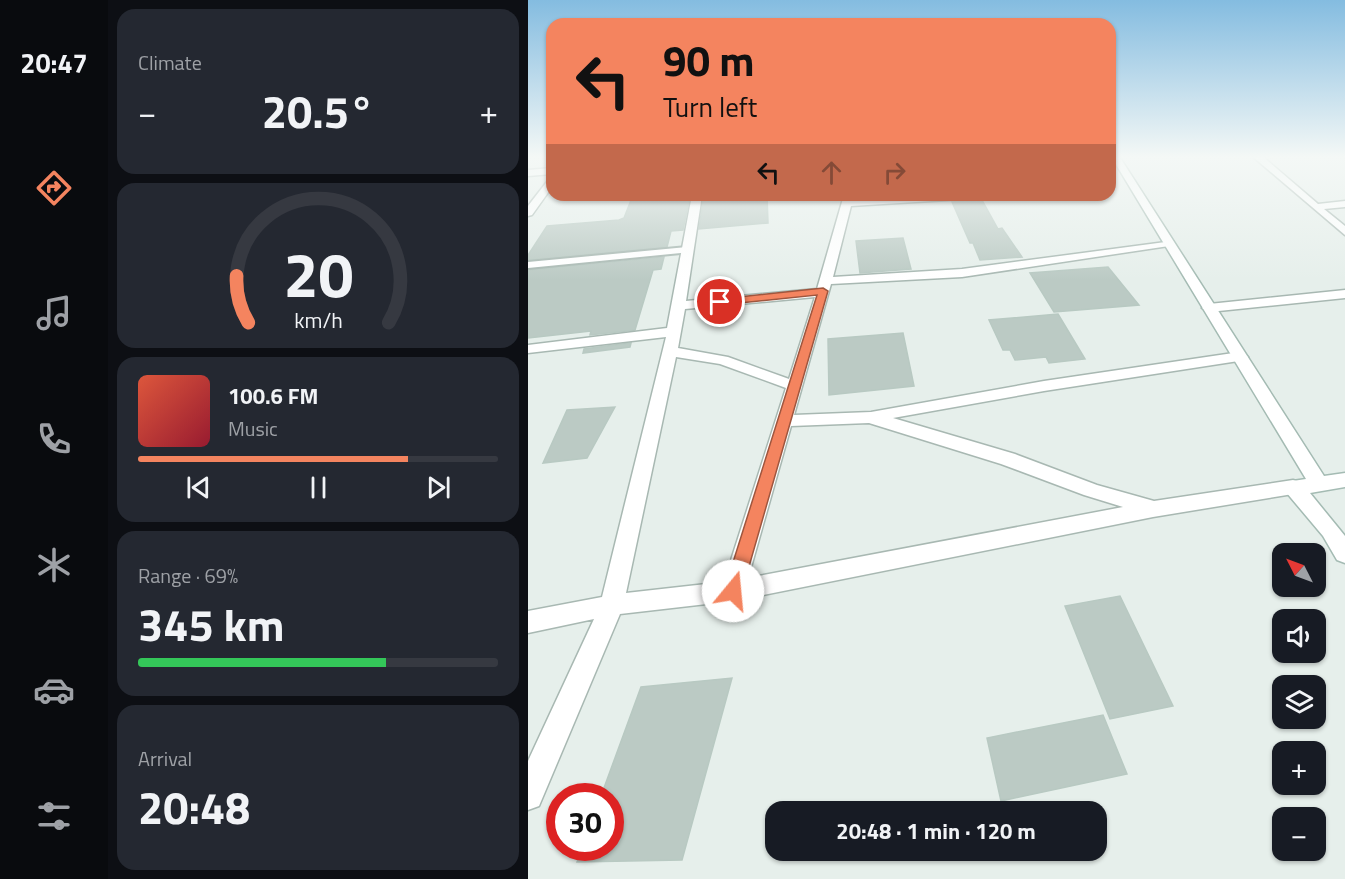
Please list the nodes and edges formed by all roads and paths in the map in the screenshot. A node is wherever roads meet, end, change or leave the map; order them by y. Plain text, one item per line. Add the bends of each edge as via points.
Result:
1 (540, 197) edge
2 (1140, 197) edge
3 (1304, 197) edge
4 (696, 201) edge
5 (848, 201) edge
6 (1345, 204) edge
7 (1316, 207) junction
8 (528, 213) edge
9 (1345, 232) edge
10 (1169, 243) junction
11 (687, 250) junction
12 (528, 265) edge
13 (824, 286) junction
14 (1345, 294) edge
15 (678, 306) junction
16 (1209, 308) junction
17 (674, 332) junction
18 (528, 349) edge
19 (670, 351) junction
20 (1240, 357) junction
21 (794, 386) junction
22 (870, 417) junction
23 (783, 421) junction
24 (1345, 480) edge
25 (1319, 485) junction
26 (1293, 487) junction
27 (1153, 509) junction
28 (1345, 554) edge
29 (733, 591) junction
30 (612, 605) junction
31 (528, 622) edge
32 (528, 795) edge

1 - 8 street
2 - 10 street
3 - 7 street
4 - 11 street
5 - 13 street
6 - 7 street
7 - 9 street
10 - 13 street via 962,273
10 - 16 street
11 - 12 lane
11 - 15 street
13 - 15 street
13 - 21 street
14 - 16 street
15 - 17 street
16 - 20 street
17 - 18 street
17 - 19 street
19 - 21 street via 723,360
19 - 30 street
20 - 22 street
20 - 25 street
21 - 23 street
22 - 23 street
22 - 27 street
23 - 29 street
24 - 25 street
25 - 26 street
26 - 27 street
26 - 28 street
27 - 29 street
29 - 30 street
30 - 31 street
30 - 32 street

